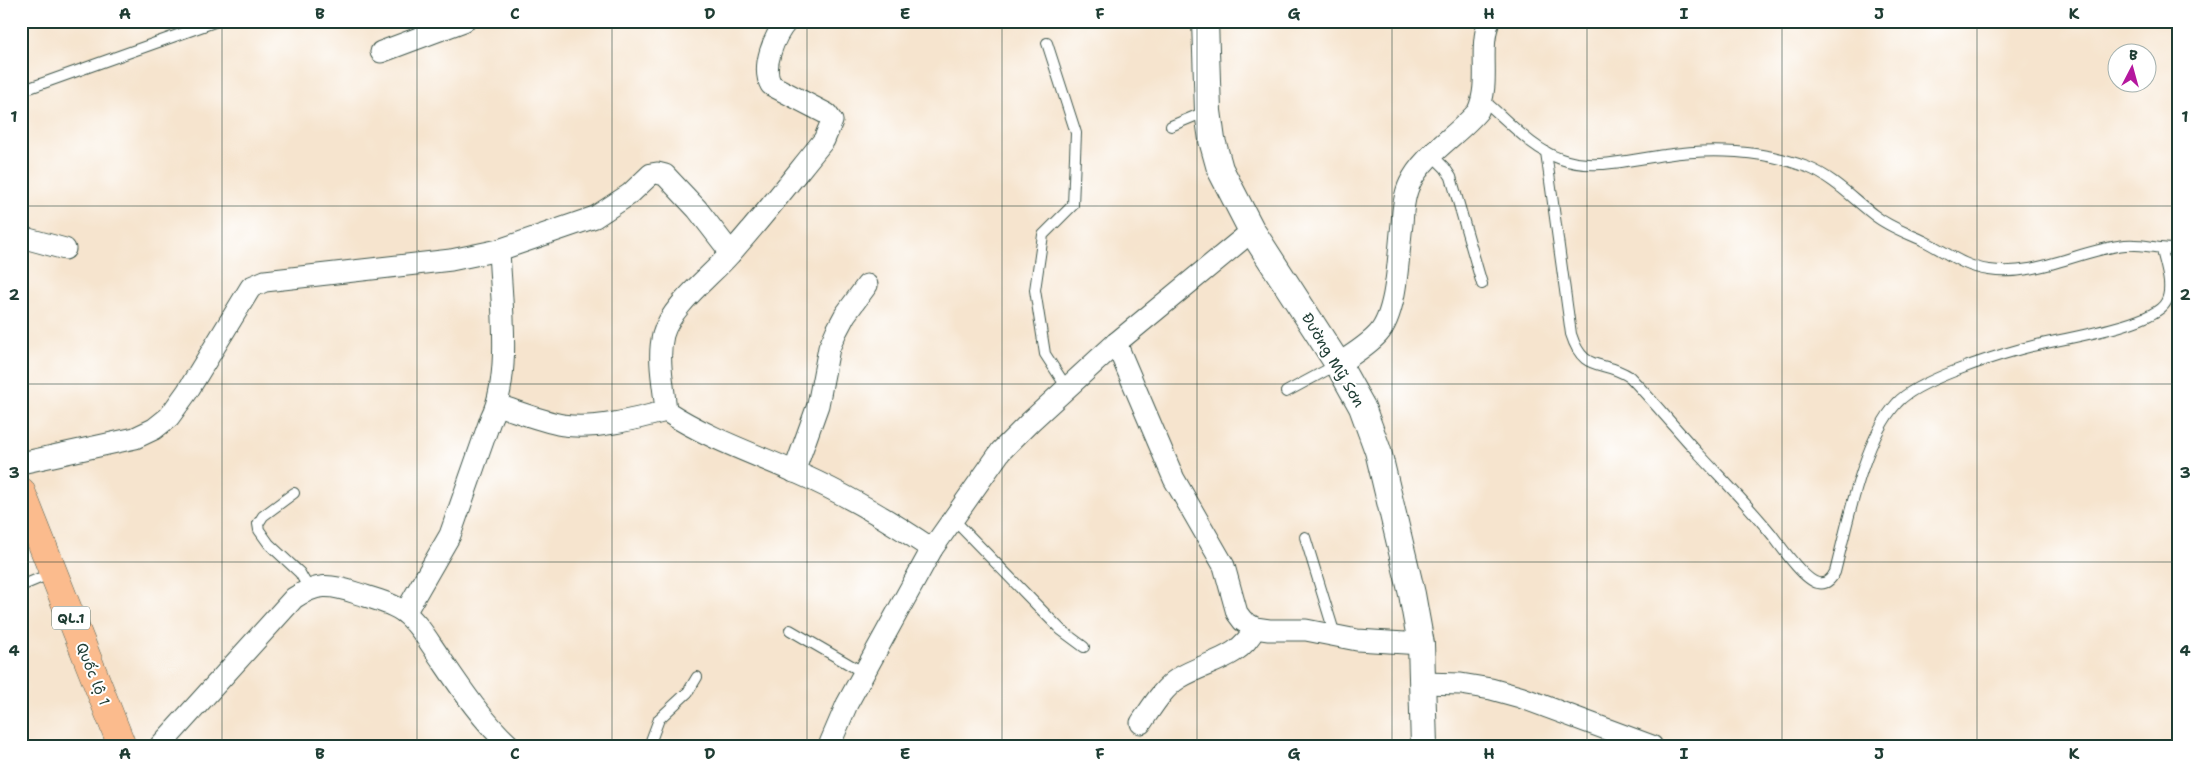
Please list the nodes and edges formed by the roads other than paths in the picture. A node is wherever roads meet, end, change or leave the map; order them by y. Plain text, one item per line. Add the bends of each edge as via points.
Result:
1 (217, 21) edge
2 (464, 21) edge
3 (787, 21) edge
4 (1205, 21) edge
5 (1489, 21) edge
6 (1047, 43) dead end
7 (382, 52) dead end
8 (21, 91) edge
9 (1483, 100) junction
10 (1208, 111) junction
11 (1171, 126) dead end
12 (1546, 152) junction
13 (1432, 155) junction
14 (1252, 230) junction
15 (21, 237) edge
16 (65, 249) dead end
17 (2178, 249) edge
18 (499, 250) junction
19 (2162, 250) junction
20 (731, 253) junction
21 (1482, 284) dead end
22 (867, 286) dead end
23 (1116, 343) junction
24 (1338, 364) junction
25 (1066, 388) junction
26 (1286, 392) dead end
27 (497, 405) junction
28 (666, 411) junction
29 (21, 463) edge
30 (794, 472) junction
31 (21, 491) edge
32 (294, 493) dead end
33 (954, 520) junction
34 (1305, 537) dead end
35 (932, 549) junction
36 (53, 572) junction
37 (21, 586) edge
38 (308, 589) junction
39 (405, 613) junction
40 (1255, 628) junction
41 (790, 630) dead end
42 (1335, 635) junction
43 (1421, 644) junction
44 (1084, 648) dead end
45 (864, 673) junction
46 (697, 677) dead end
47 (1423, 683) junction
48 (1141, 722) dead end
49 (167, 743) edge
50 (118, 745) edge
51 (510, 746) edge
52 (649, 746) edge
53 (829, 746) edge
54 (1424, 746) edge
55 (1652, 746) edge

1 - 8 lane
2 - 7 street
3 - 20 street via 771,52 767,78 771,85 827,114 832,121 830,130
4 - 10 street, Đường Mỹ Sơn
5 - 9 street via 1484,34
6 - 25 lane via 1076,134 1073,205 1043,235 1035,290 1045,354
9 - 12 lane
9 - 13 street via 1470,121
10 - 11 lane
10 - 14 street, Đường Mỹ Sơn via 1220,169
12 - 19 lane via 1567,161 1589,164 1668,154 1716,152 1782,159 1828,177 1888,224 1960,262 1990,270 2013,271 2045,266 2127,245
12 - 19 lane via 1576,349 1593,364 1621,371 1630,377 1751,508 1792,560 1817,583 1832,579 1836,572 1863,470 1881,422 1898,401 1917,387 1988,360 2021,349 2111,329 2161,309 2170,289
13 - 21 lane via 1451,177
13 - 24 street via 1417,171 1405,195 1396,288 1385,322 1368,343
14 - 23 street
14 - 24 street, Đường Mỹ Sơn
15 - 16 street
17 - 19 lane
18 - 20 street via 595,217 630,194 650,174 657,173 665,175 697,209
18 - 27 street via 503,369
18 - 29 street via 451,260 265,280 251,287 188,392 154,429 135,438
20 - 28 street via 668,323 661,353
22 - 30 street via 844,315 829,348 818,405
23 - 25 street
23 - 40 street via 1174,479 1224,566 1237,613
24 - 26 lane
24 - 43 street, Đường Mỹ Sơn via 1362,407 1378,451
25 - 33 street via 1001,451
27 - 28 street via 564,425 608,423
27 - 39 street via 450,535
28 - 30 street via 711,438
30 - 35 street via 897,525
31 - 36 highway, Quốc lộ 1 / QL.1
32 - 38 lane via 263,516 258,530 300,573
33 - 35 street
33 - 44 lane via 1060,630
34 - 42 lane
35 - 45 street
36 - 37 lane
36 - 50 highway, Quốc lộ 1 / QL.1
38 - 39 street via 342,588
38 - 49 street via 294,598
39 - 51 street via 473,705
40 - 42 street
40 - 48 street via 1238,650 1179,678 1168,687
41 - 45 lane
42 - 43 street
43 - 47 street, Đường Mỹ Sơn
45 - 53 street
46 - 52 lane via 688,692 659,719
47 - 54 street, Đường Mỹ Sơn
47 - 55 street via 1491,689

